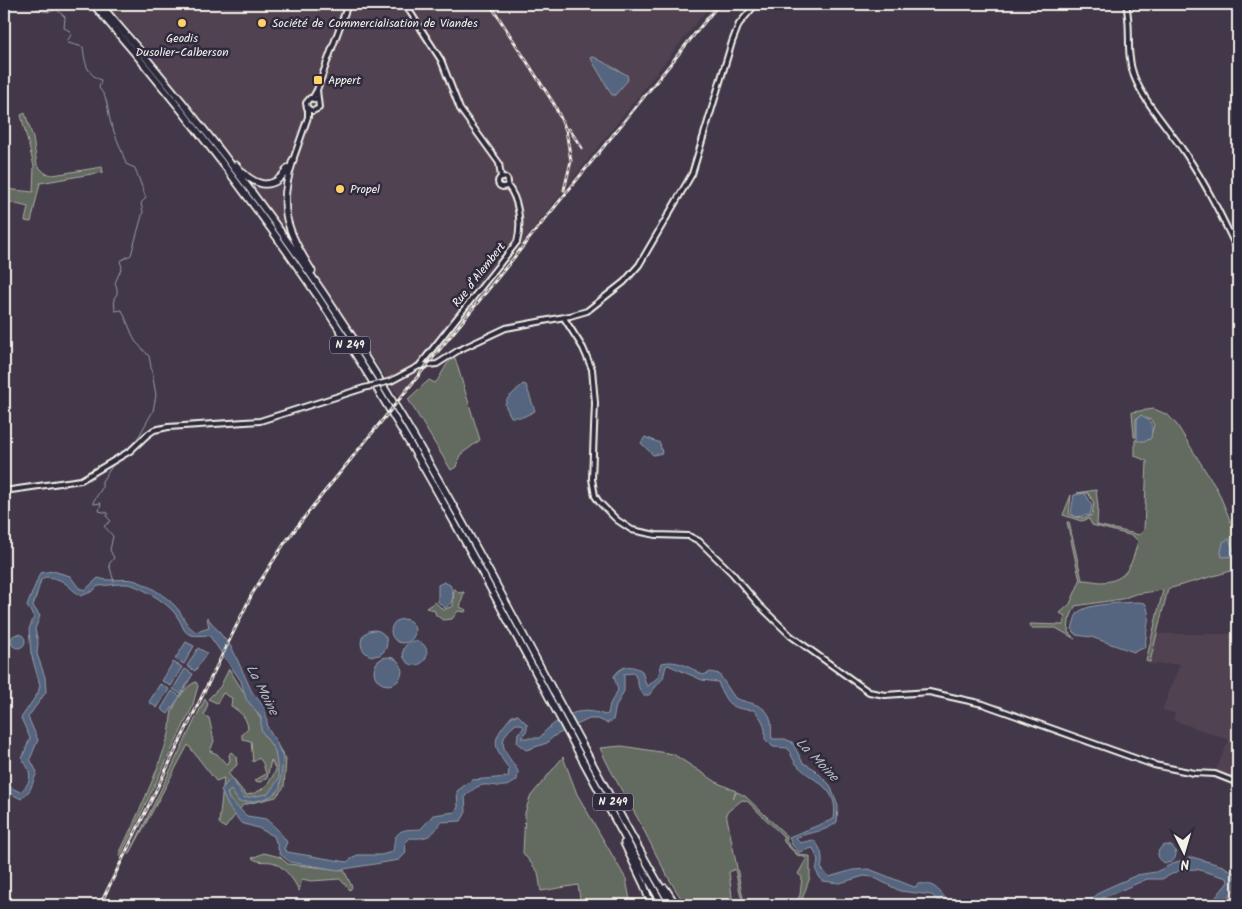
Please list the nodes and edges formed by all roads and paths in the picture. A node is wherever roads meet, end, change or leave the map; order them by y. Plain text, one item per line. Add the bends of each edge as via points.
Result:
1 (93, 4) edge
2 (100, 4) edge
3 (348, 4) edge
4 (404, 4) edge
5 (756, 4) edge
6 (1126, 4) edge
7 (317, 90) junction
8 (312, 97) junction
9 (318, 100) junction
10 (308, 108) junction
11 (313, 111) junction
12 (308, 117) junction
13 (215, 144) junction
14 (293, 160) junction
15 (501, 177) junction
16 (507, 185) junction
17 (1238, 250) edge
18 (322, 292) junction
19 (564, 318) junction
20 (419, 366) junction
21 (4, 491) edge
22 (563, 716) junction
23 (570, 729) junction
24 (1238, 783) edge
25 (622, 831) junction
26 (639, 850) junction
27 (651, 905) edge
28 (663, 905) edge
29 (670, 905) edge
30 (676, 905) edge

1 - 22 highway, N 249 via 215,152 331,316 438,491
2 - 13 highway, N 249
3 - 7 street
4 - 15 street via 441,60 460,109 499,163
5 - 19 street via 739,24 732,42 692,174 639,265 597,305
6 - 17 street via 1128,46 1135,78 1214,201
7 - 8 street
7 - 9 street
8 - 9 street
8 - 10 street via 307,101
9 - 11 street via 319,108
10 - 11 street
10 - 12 street
11 - 12 street
12 - 14 street
13 - 14 highway, N 249 via 247,178 256,183 275,181
13 - 18 highway, N 249
14 - 18 highway, N 249 via 284,192 286,220
15 - 16 street via 508,180
15 - 16 street via 500,185
16 - 20 street, Rue d’Alembert via 516,200 517,242
18 - 22 highway, N 249 via 435,473
19 - 20 street via 506,328 466,346 437,364
19 - 24 street via 592,369 595,409 592,480 595,496 624,526 639,532 684,535 699,541 791,636 869,692 885,695 929,692 983,704 1154,765 1215,774
20 - 21 street, bridge via 390,381 260,421 154,430 130,451 81,480
22 - 23 highway, N 249
23 - 25 highway, N 249
23 - 26 highway, N 249
25 - 27 highway, N 249
25 - 28 highway, N 249
26 - 29 highway, N 249
26 - 30 highway, N 249 via 644,852

